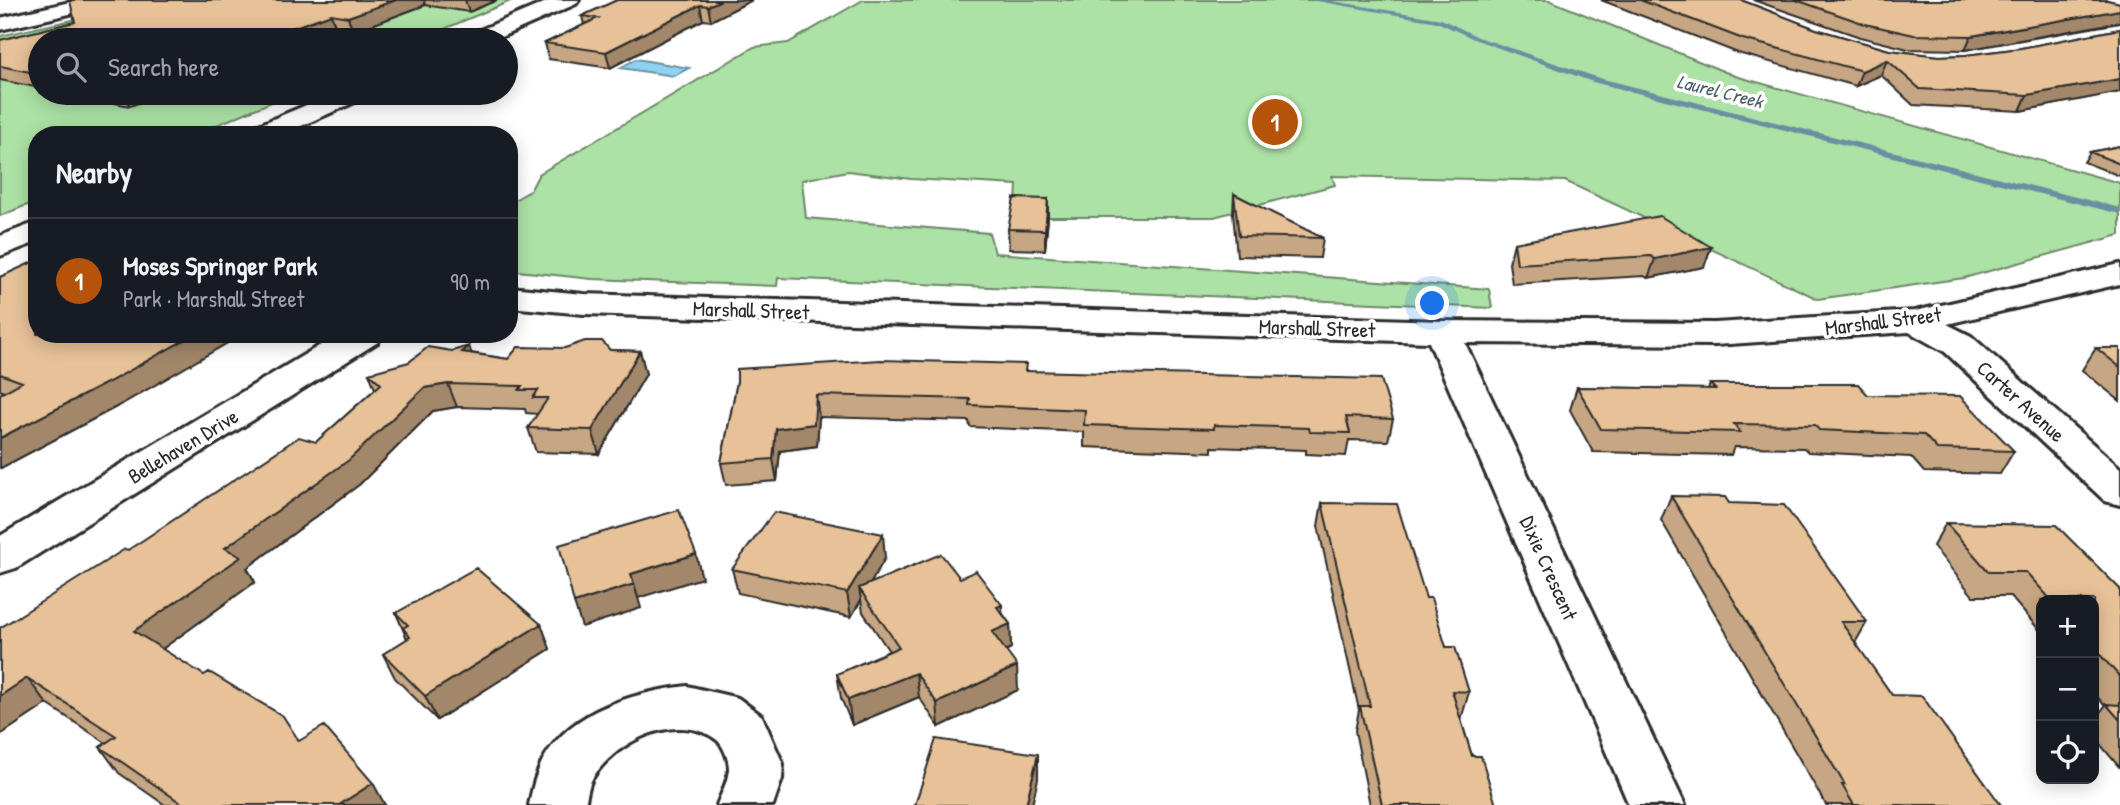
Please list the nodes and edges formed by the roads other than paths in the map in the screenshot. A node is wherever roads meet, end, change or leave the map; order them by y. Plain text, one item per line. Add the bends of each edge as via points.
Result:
1 (106, 0) edge
2 (569, 0) edge
3 (0, 24) edge
4 (504, 28) edge
5 (327, 105) edge
6 (279, 126) edge
7 (28, 235) edge
8 (0, 247) edge
9 (2120, 274) edge
10 (518, 298) edge
11 (1915, 321) junction
12 (1442, 332) junction
13 (350, 343) edge
14 (2120, 491) edge
15 (0, 557) edge
16 (557, 805) edge
17 (745, 805) edge
18 (1657, 805) edge

1 - 3 street
2 - 4 street
5 - 6 street
7 - 8 street
9 - 11 street, Marshall Street
10 - 12 street, Marshall Street via 598,305
11 - 12 street, Marshall Street via 1715,334
11 - 14 street, Carter Avenue via 1958,344
12 - 18 street, Dixie Crescent
13 - 15 street, Bellehaven Drive
16 - 17 street via 565,773 585,747 615,724 648,711 682,706 731,718 749,736 757,766

